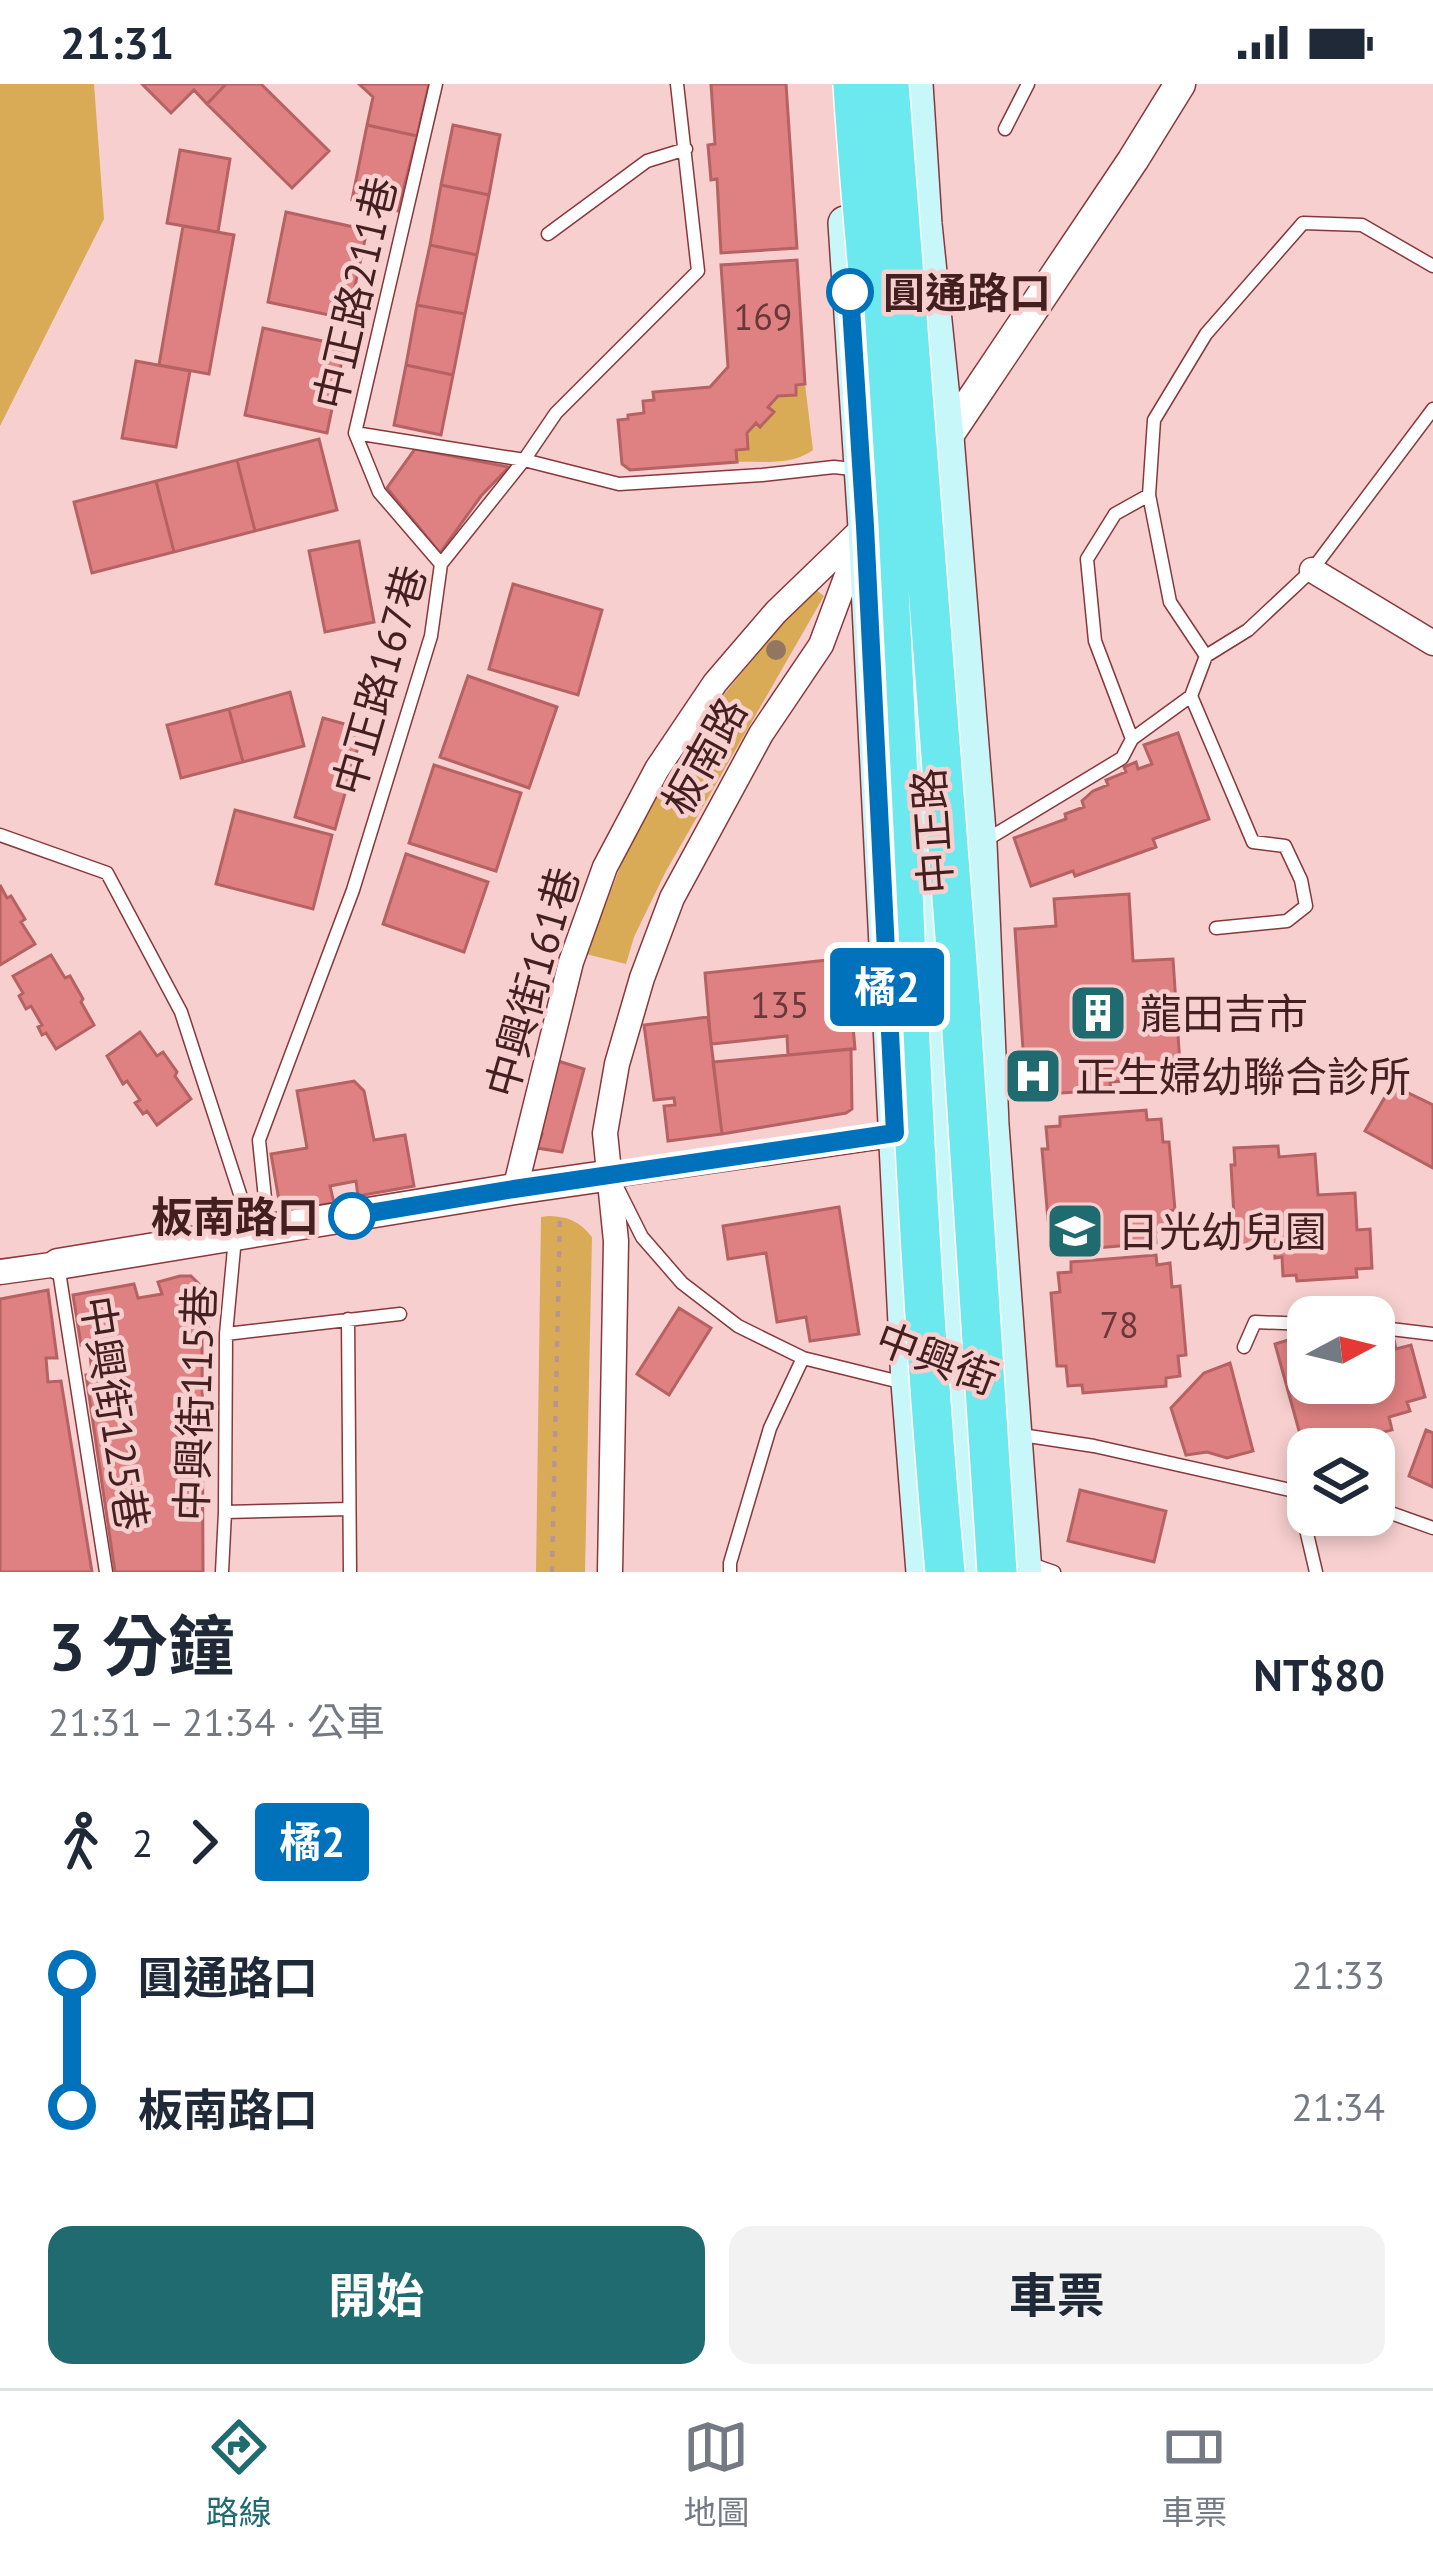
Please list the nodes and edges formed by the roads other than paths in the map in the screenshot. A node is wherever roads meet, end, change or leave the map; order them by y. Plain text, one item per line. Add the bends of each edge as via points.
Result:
1 (436, 84) edge
2 (677, 84) edge
3 (836, 84) edge
4 (853, 84) edge
5 (876, 84) edge
6 (889, 84) edge
7 (916, 84) edge
8 (1028, 84) edge
9 (1180, 84) edge
10 (1005, 129) dead end
11 (686, 149) junction
12 (548, 234) dead end
13 (1433, 266) edge
14 (1433, 409) edge
15 (355, 433) junction
16 (947, 437) junction
17 (524, 460) junction
18 (861, 470) junction
19 (902, 482) junction
20 (1149, 495) junction
21 (865, 526) junction
22 (441, 564) junction
23 (1312, 570) junction
24 (1433, 643) edge
25 (1206, 656) junction
26 (1191, 695) junction
27 (1132, 739) junction
28 (0, 835) edge
29 (980, 844) junction
30 (1216, 928) dead end
31 (992, 1125) junction
32 (944, 1130) junction
33 (895, 1133) junction
34 (612, 1175) junction
35 (514, 1189) junction
36 (244, 1234) junction
37 (58, 1264) junction
38 (0, 1272) edge
39 (400, 1314) dead end
40 (348, 1319) junction
41 (1287, 1323) edge
42 (1395, 1329) edge
43 (226, 1334) junction
44 (1433, 1334) edge
45 (1244, 1347) dead end
46 (803, 1358) junction
47 (908, 1384) junction
48 (962, 1409) junction
49 (1014, 1434) junction
50 (1287, 1489) edge
51 (349, 1509) junction
52 (225, 1512) junction
53 (1395, 1514) edge
54 (1433, 1528) edge
55 (1310, 1536) edge
56 (1025, 1569) edge
57 (106, 1572) edge
58 (222, 1572) edge
59 (350, 1572) edge
60 (610, 1572) edge
61 (730, 1572) edge
62 (923, 1572) edge
63 (945, 1572) edge
64 (974, 1572) edge
65 (1316, 1572) edge

1 - 15 lane, 中正路211巷
2 - 11 lane, 中正路167巷
3 - 18 main road, 中正路
4 - 63 highway, bridge via 881,435 907,1009
5 - 19 main road, 中正路
6 - 56 highway, bridge via 957,954
7 - 16 main road, 中正路
8 - 10 lane
9 - 16 street, 板南路
11 - 12 lane via 647,160
11 - 17 lane, 中正路167巷 via 698,271 556,413
13 - 20 lane via 1361,225 1304,223 1207,334 1154,420
14 - 23 lane
15 - 17 lane
15 - 22 lane, 中正路211巷 via 379,492
16 - 19 street, 板南路
16 - 29 main road, 中正路
17 - 18 lane via 619,484
17 - 22 lane, 中正路167巷
18 - 19 lane
18 - 21 main road, 中正路
19 - 21 street, 板南路
19 - 32 main road, 中正路
20 - 25 lane via 1170,602
20 - 27 lane via 1115,514 1088,559 1095,641
21 - 33 main road, 中正路
21 - 34 street, 板南路 via 821,645 761,734 672,898 617,1064 605,1133
21 - 35 street, 中興街161巷 via 715,683 604,867 571,962
22 - 36 lane, 中正路167巷 via 430,636 352,890 260,1140 266,1208
23 - 24 street
23 - 25 lane via 1248,630
25 - 26 lane
26 - 27 lane
26 - 30 lane via 1252,842 1285,846 1306,906 1287,921
27 - 29 lane via 1122,758
28 - 36 lane via 107,873 181,1012
29 - 31 main road, 中正路
31 - 32 street
31 - 49 main road, 中正路
32 - 33 street
32 - 48 main road, 中正路
33 - 34 street
33 - 47 main road, 中正路
34 - 35 street
34 - 46 lane, 中興街 via 642,1238 682,1283 738,1326
34 - 60 street, 板南路
35 - 36 street
36 - 37 street
36 - 43 lane, 中興街115巷
37 - 38 street
37 - 57 lane, 中興街125巷
39 - 40 lane
40 - 43 lane
40 - 51 lane
41 - 45 lane via 1255,1322
42 - 44 lane
43 - 52 lane, 中興街115巷
46 - 47 lane, 中興街
46 - 61 lane via 770,1429
47 - 48 lane, 中興街
47 - 62 main road, 中正路
48 - 49 lane, 中興街
48 - 64 main road, 中正路
49 - 50 lane, 中興街
49 - 56 main road, 中正路
51 - 52 lane
51 - 59 lane
52 - 58 lane, 中興街115巷
53 - 54 lane
55 - 65 lane

